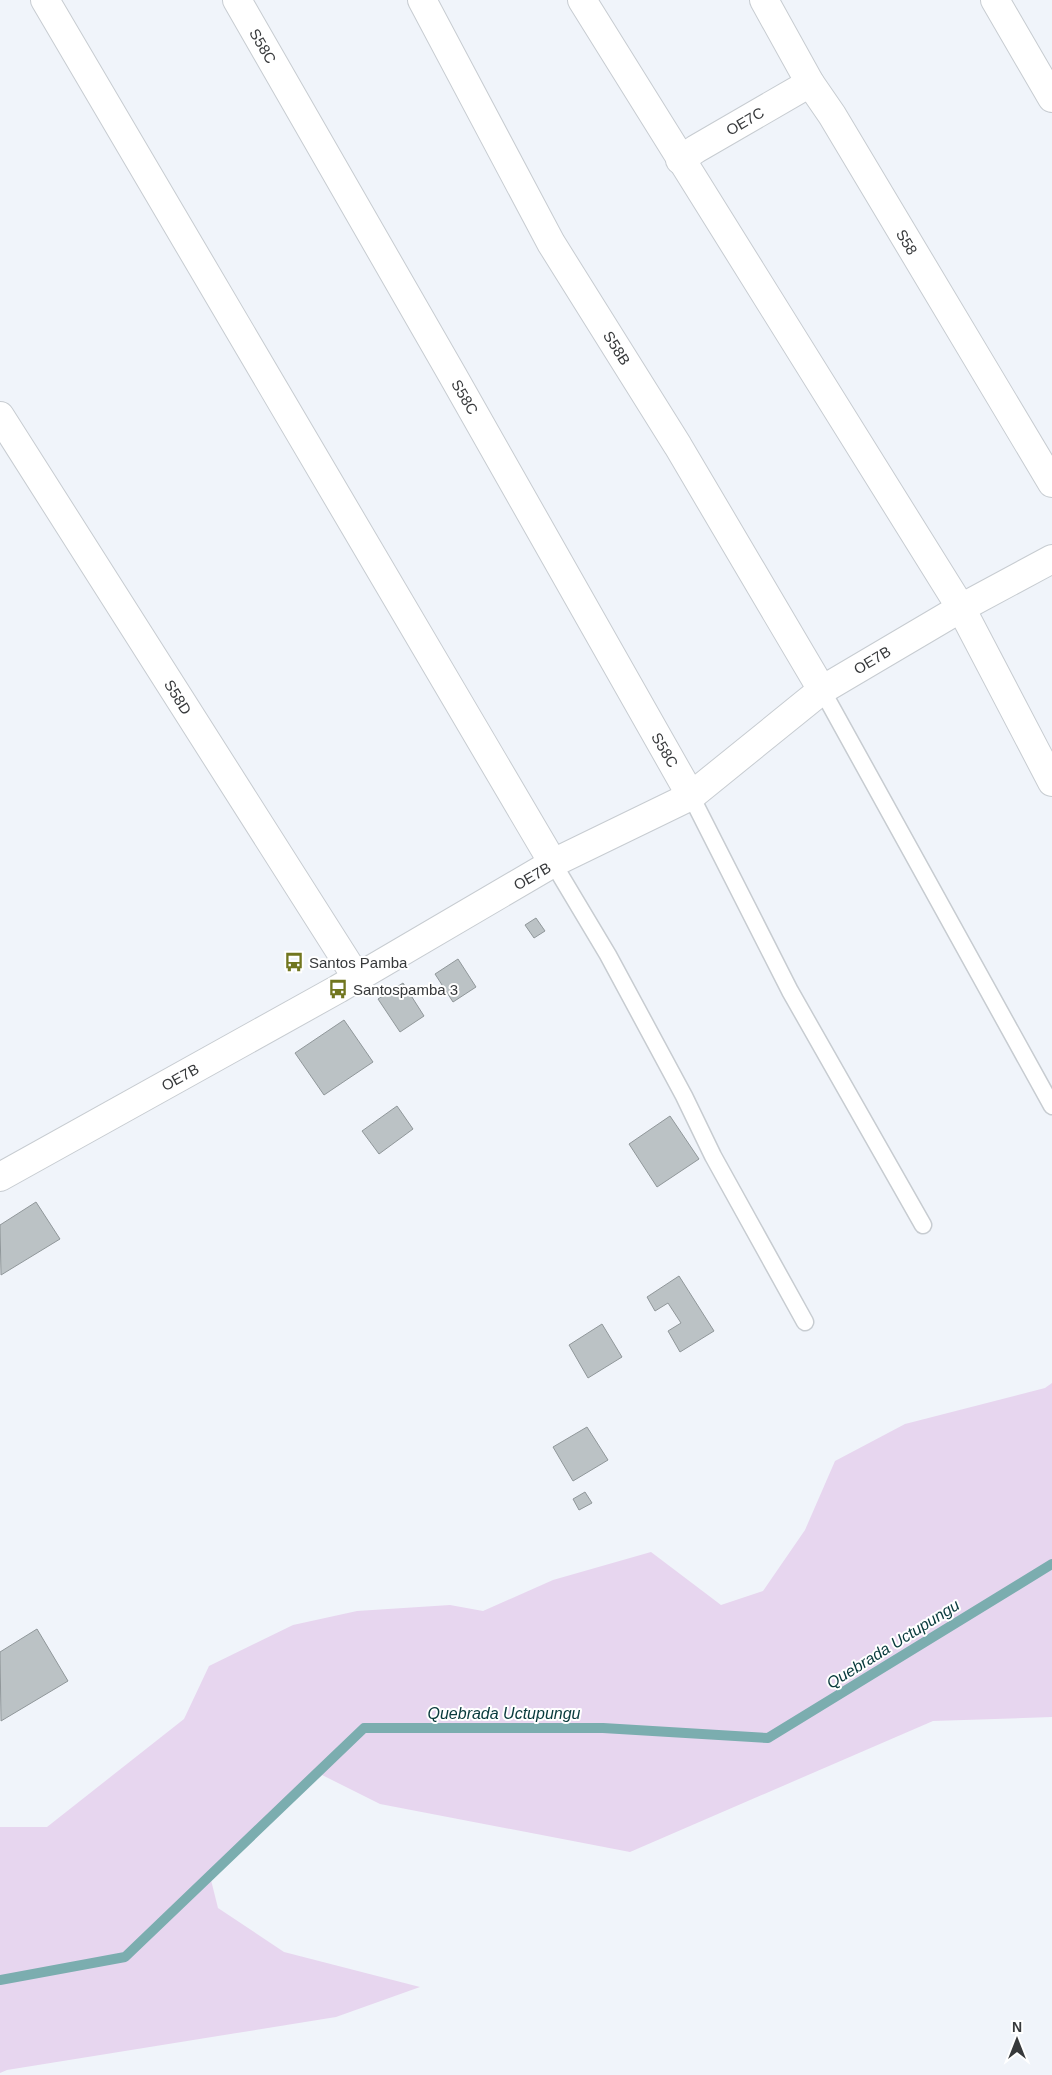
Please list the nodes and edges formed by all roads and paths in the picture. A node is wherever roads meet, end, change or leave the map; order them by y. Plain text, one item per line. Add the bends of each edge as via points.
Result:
1 (45, 0) edge
2 (237, 0) edge
3 (422, 0) edge
4 (582, 0) edge
5 (764, 0) edge
6 (995, 0) edge
7 (810, 83) junction
8 (1052, 98) edge
9 (680, 160) junction
10 (0, 416) edge
11 (1052, 483) edge
12 (1052, 559) edge
13 (961, 608) junction
14 (822, 690) junction
15 (1052, 782) edge
16 (691, 796) junction
17 (553, 863) junction
18 (357, 978) junction
19 (1052, 1106) edge
20 (0, 1177) edge
21 (923, 1226) dead end
22 (805, 1322) dead end

1 - 17 street
2 - 16 street, S58C
3 - 14 street, S58B via 551,243 678,446
4 - 9 street
5 - 7 street, S58
6 - 8 street
7 - 9 street, OE7C
7 - 11 street, S58
9 - 13 street
10 - 18 street, S58D
12 - 13 street, OE7B
13 - 14 street, OE7B
13 - 15 street
14 - 16 street, OE7B
14 - 19 lane
16 - 17 street, OE7B
16 - 21 lane via 790,991
17 - 18 street, OE7B
17 - 22 lane via 616,970 713,1156
18 - 20 street, OE7B

